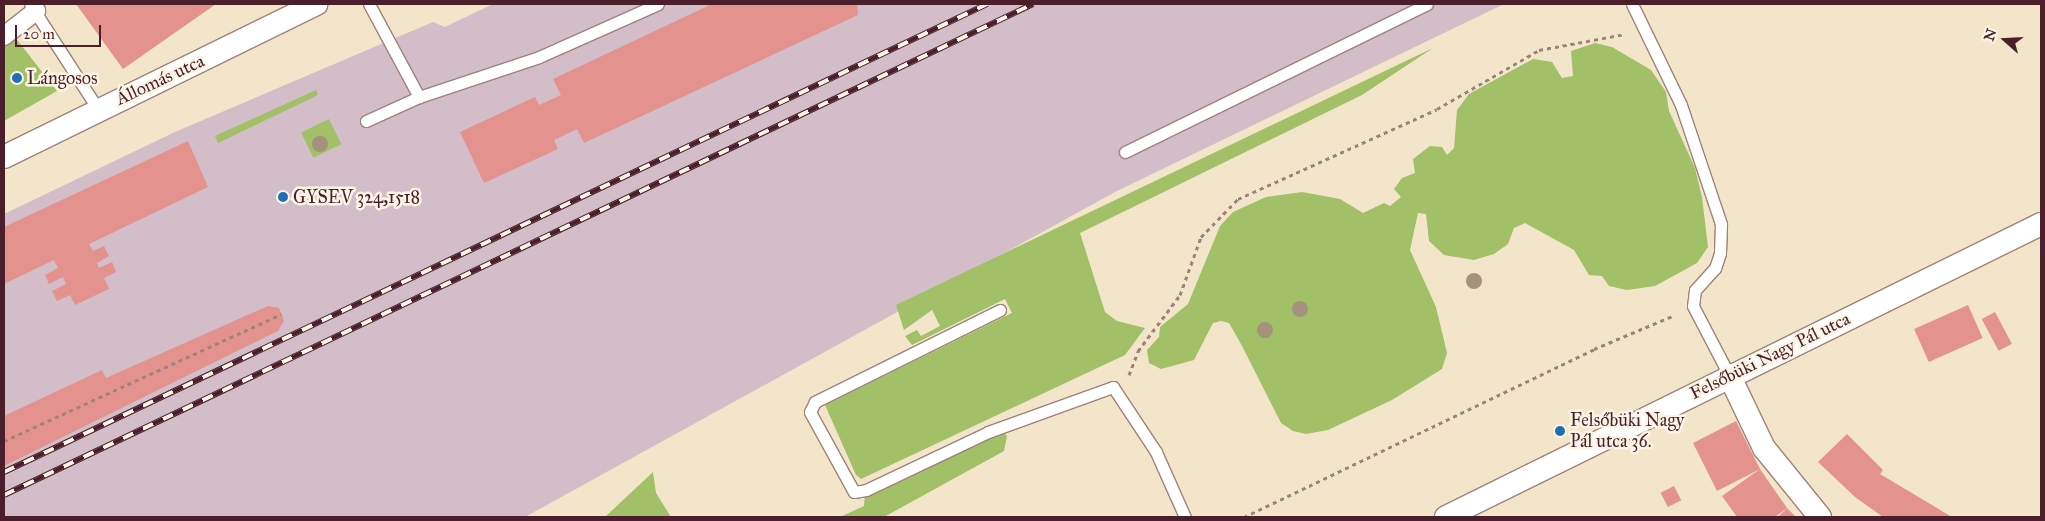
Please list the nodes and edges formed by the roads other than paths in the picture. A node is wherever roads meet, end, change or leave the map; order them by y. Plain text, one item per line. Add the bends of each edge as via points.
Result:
1 (317, 4) edge
2 (369, 4) edge
3 (658, 4) edge
4 (1427, 4) edge
5 (1632, 4) edge
6 (33, 8) edge
7 (4, 36) edge
8 (419, 97) junction
9 (98, 109) junction
10 (366, 121) dead end
11 (1125, 152) dead end
12 (4, 157) edge
13 (2041, 224) edge
14 (1000, 310) dead end
15 (1730, 375) junction
16 (1185, 517) edge
17 (1446, 517) edge
18 (1820, 517) edge

1 - 9 street, Állomás utca
2 - 8 lane
3 - 8 lane via 539,57
4 - 11 lane
5 - 15 lane via 1681,105 1721,224 1720,253 1715,268 1695,290 1693,306
6 - 7 street
6 - 9 lane
8 - 10 lane
9 - 12 street, Állomás utca
13 - 15 street, Felsőbüki Nagy Pál utca
14 - 16 lane via 815,402 810,412 854,492 866,490 988,432 1113,387 1156,452
15 - 17 street, Felsőbüki Nagy Pál utca
15 - 18 street via 1764,448

